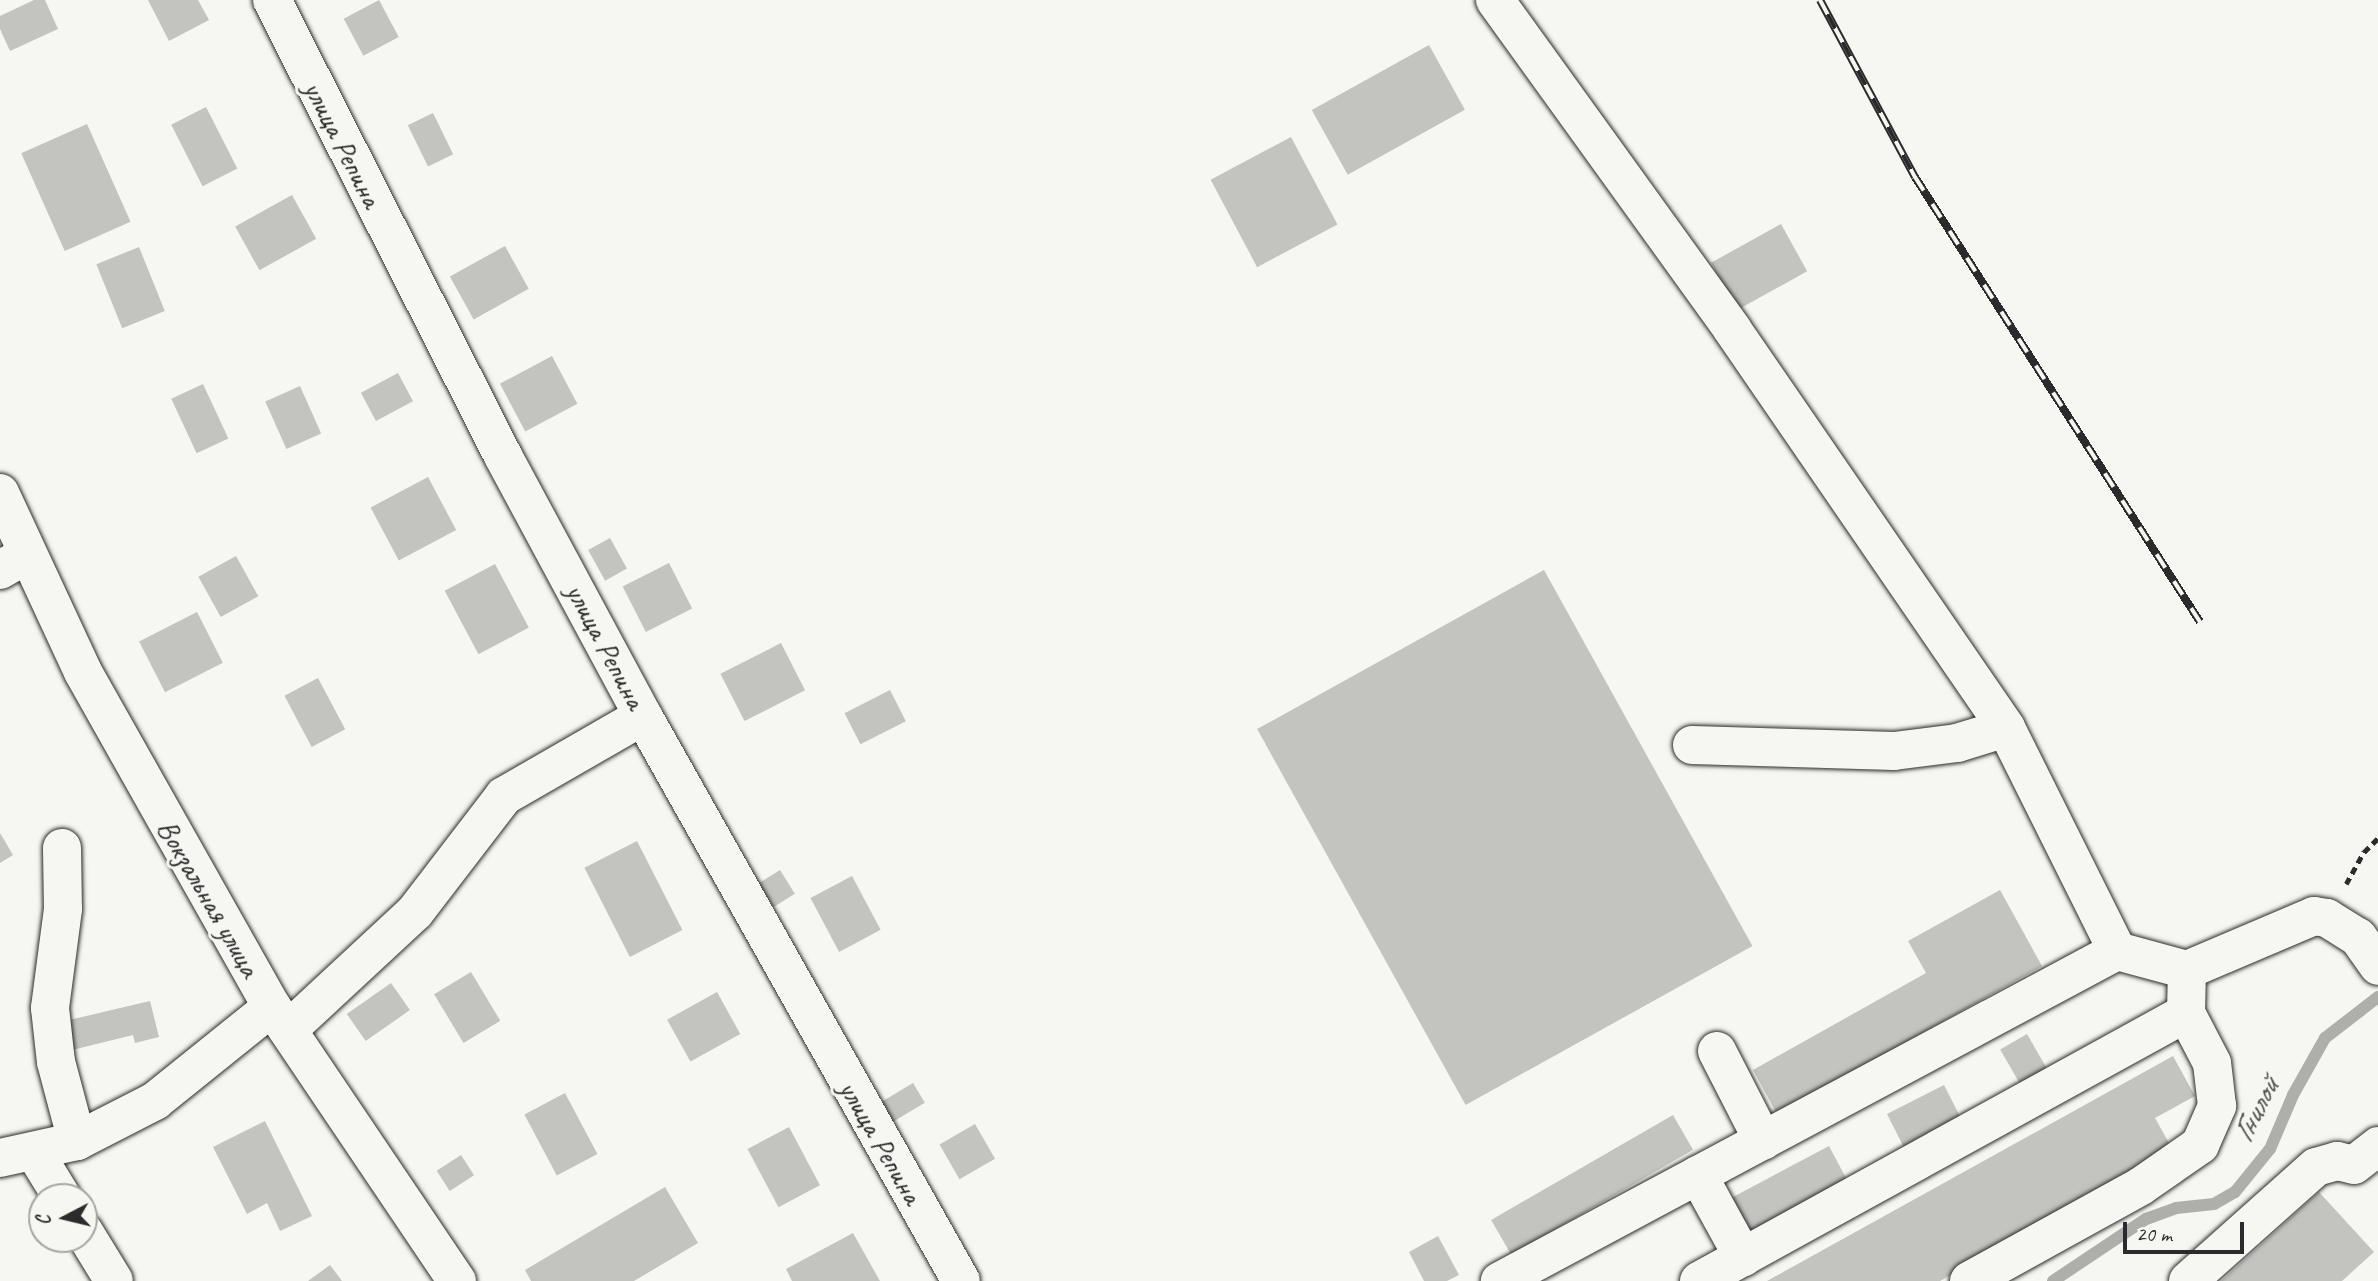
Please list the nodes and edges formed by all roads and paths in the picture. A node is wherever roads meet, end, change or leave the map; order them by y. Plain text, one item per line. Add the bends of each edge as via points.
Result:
1 (272, 0) edge
2 (1495, 0) edge
3 (0, 493) edge
4 (13, 563) edge
5 (643, 716) junction
6 (2006, 728) junction
7 (1692, 745) dead end
8 (2378, 838) edge
9 (62, 848) dead end
10 (2327, 918) junction
11 (2117, 951) junction
12 (2378, 966) edge
13 (2187, 970) junction
14 (2186, 1013) junction
15 (280, 1018) junction
16 (1717, 1051) dead end
17 (78, 1141) junction
18 (1763, 1142) junction
19 (2378, 1146) edge
20 (18, 1156) edge
21 (1698, 1175) junction
22 (47, 1183) edge
23 (97, 1253) edge
24 (1743, 1257) junction
25 (114, 1281) edge
26 (457, 1281) edge
27 (961, 1281) edge
28 (1500, 1281) edge
29 (1699, 1281) edge
30 (1969, 1281) edge
31 (2188, 1281) edge

1 - 5 street, улица Репина via 497,444
2 - 6 street via 1732,329
3 - 4 street, Вокзальная улица
4 - 15 street, Вокзальная улица
5 - 15 street via 503,796 415,912
5 - 27 street, улица Репина
6 - 7 street via 1956,743 1894,751
6 - 11 street
8 - 10 path via 2364,852
9 - 17 street via 62,909 50,1008 56,1062
10 - 12 street via 2358,937
10 - 13 street via 2301,918
11 - 13 street
11 - 18 street
13 - 14 street
14 - 24 street
14 - 30 street via 2212,1063 2217,1106 2200,1145 2141,1186
15 - 17 street via 155,1101
15 - 26 street, Вокзальная улица
16 - 18 street
17 - 20 street
18 - 21 street
19 - 31 street via 2354,1165 2337,1161 2316,1167
20 - 22 street
21 - 24 street
21 - 28 street
23 - 25 street
24 - 29 street

